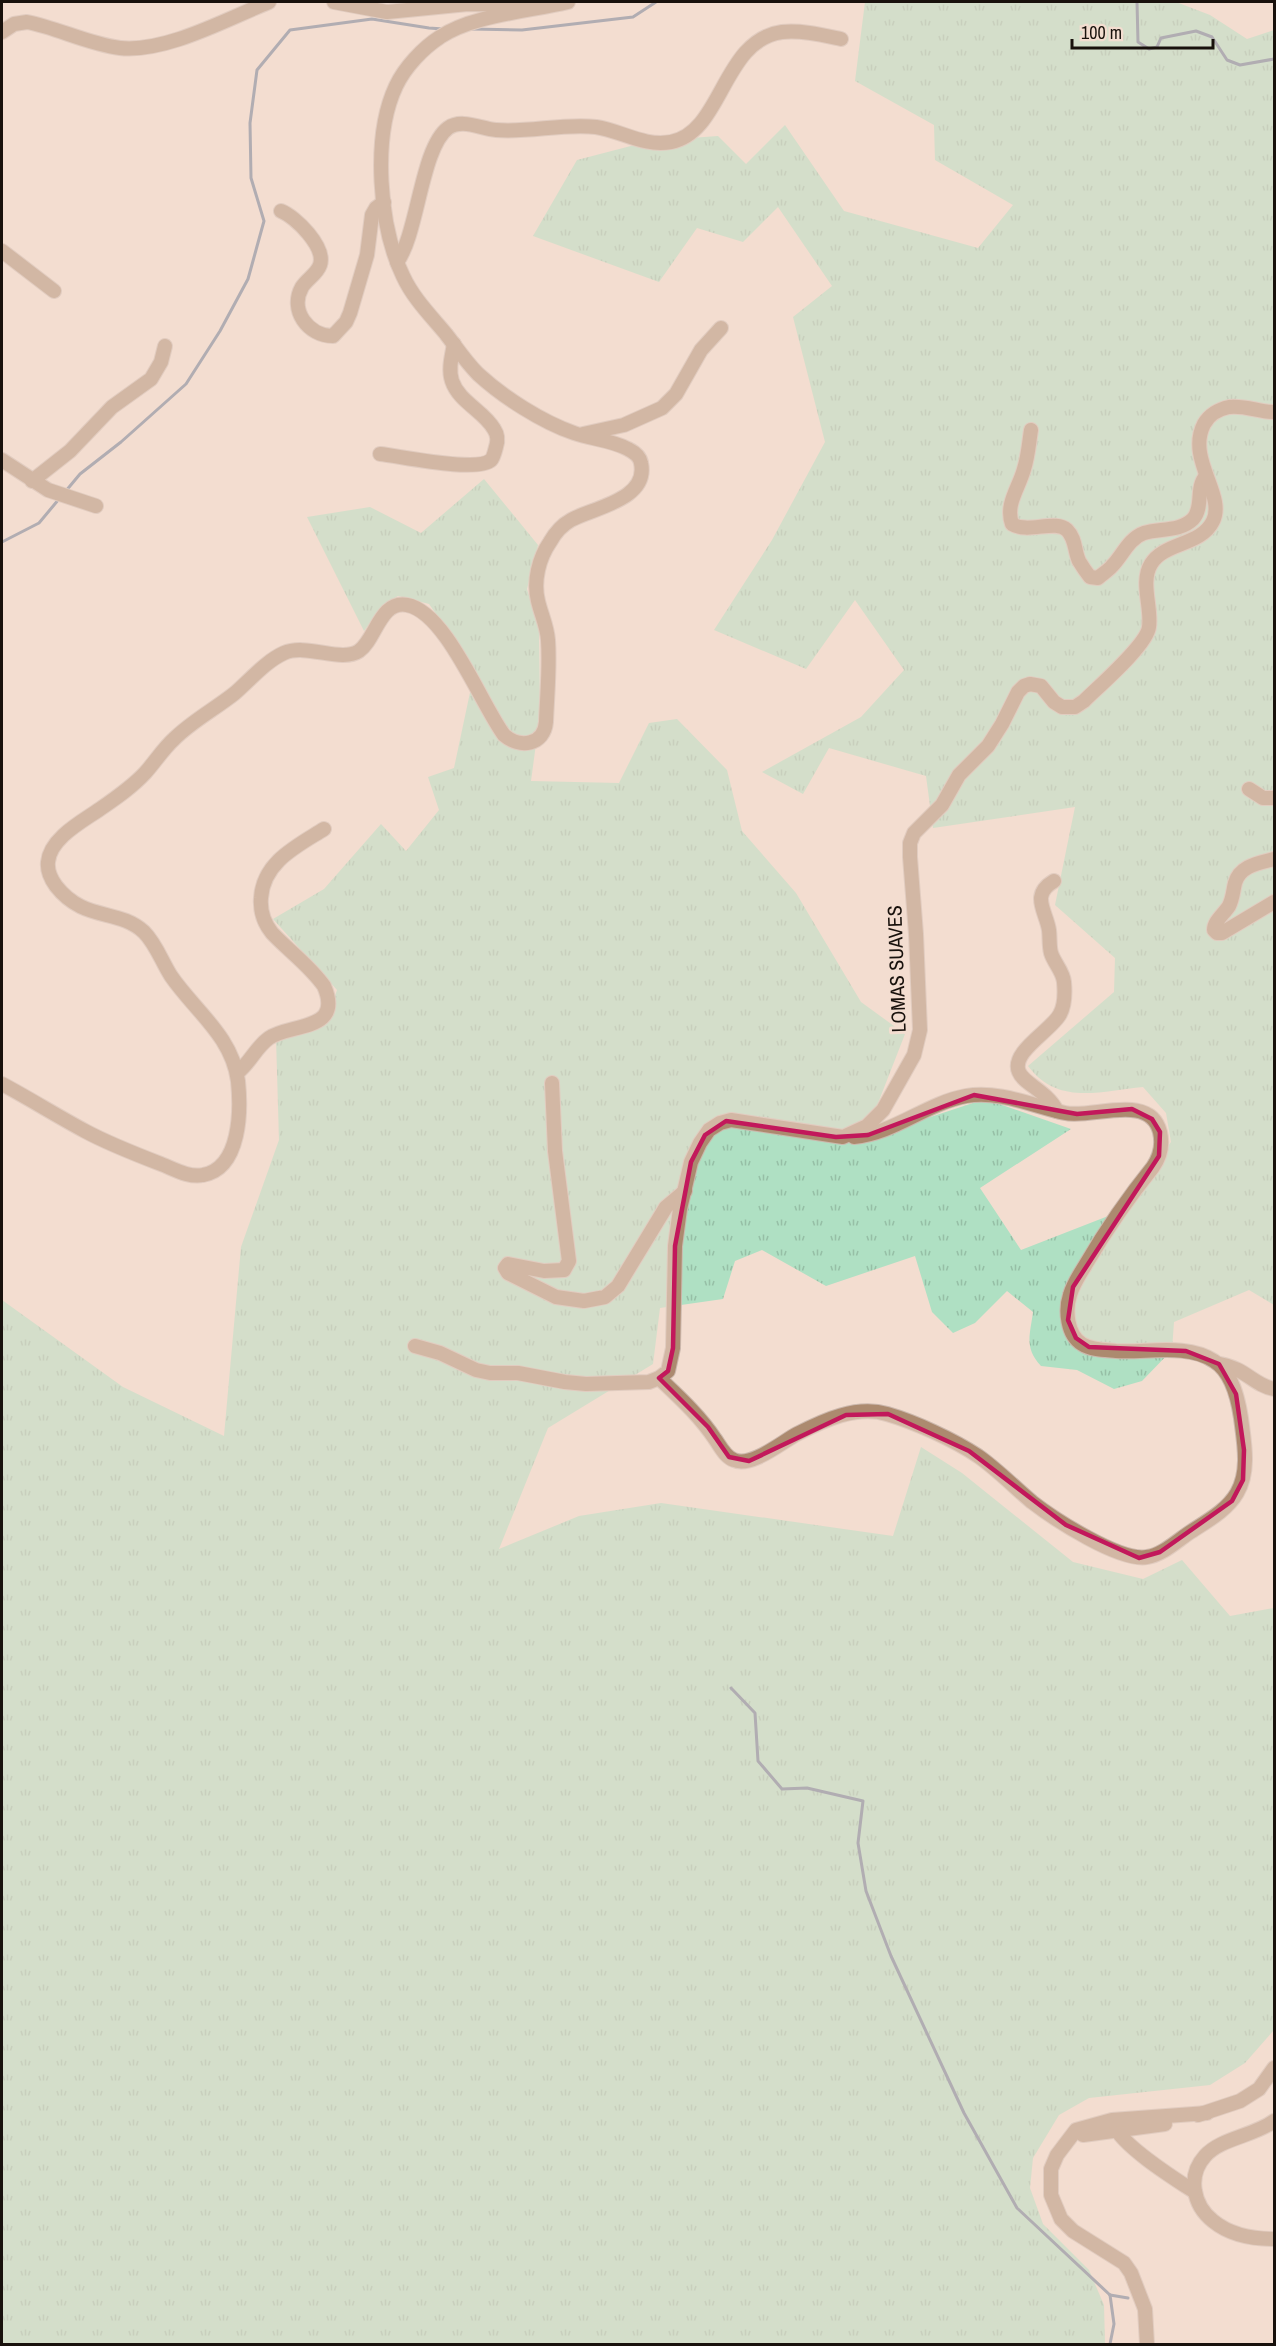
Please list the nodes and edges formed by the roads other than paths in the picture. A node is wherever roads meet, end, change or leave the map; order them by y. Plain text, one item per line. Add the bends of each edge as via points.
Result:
1 (269, 2) edge
2 (334, 2) edge
3 (568, 2) edge
4 (551, 6) junction
5 (2, 32) edge
6 (841, 39) dead end
7 (384, 202) junction
8 (281, 212) dead end
9 (2, 251) edge
10 (397, 262) junction
11 (54, 291) dead end
12 (721, 328) dead end
13 (454, 344) junction
14 (165, 346) dead end
15 (1275, 412) edge
16 (1031, 430) dead end
17 (578, 435) junction
18 (381, 454) dead end
19 (2, 460) edge
20 (1206, 476) junction
21 (32, 481) junction
22 (96, 506) dead end
23 (1249, 789) dead end
24 (1275, 798) edge
25 (324, 829) dead end
26 (1275, 859) edge
27 (1054, 881) dead end
28 (1275, 902) edge
29 (237, 1073) junction
30 (552, 1083) dead end
31 (2, 1084) edge
32 (1057, 1111) junction
33 (843, 1137) junction
34 (685, 1191) junction
35 (415, 1346) dead end
36 (1219, 1364) junction
37 (659, 1378) junction
38 (1275, 1389) edge
39 (1275, 2068) edge
40 (1275, 2121) edge
41 (1114, 2125) junction
42 (1195, 2192) junction
43 (1275, 2239) edge
44 (1147, 2344) edge

1 - 5 street via 150,47 111,46 27,22
2 - 4 street via 387,12 468,4
3 - 4 street
4 - 7 street via 458,27 441,36 411,64 397,83 386,120 381,162
6 - 10 street via 790,32 760,40 726,78 699,126 673,142 650,142 588,126 500,130 465,124 452,126 433,153 404,251
7 - 8 street via 372,215 367,255 350,313 333,336 310,328 300,317 299,294 320,267 321,258 304,227
7 - 10 street
9 - 11 street
10 - 13 street via 411,291
12 - 17 street via 701,350 676,394 662,408 624,424
13 - 17 street via 477,372 501,392
13 - 18 street via 450,365 455,388 498,438 491,460 461,466
14 - 21 street via 151,379 112,407 70,451
15 - 20 street, LOMAS SUAVES via 1233,407 1210,416 1203,425 1200,443
16 - 20 street via 1026,466 1010,504 1012,524 1018,528 1065,528 1090,577 1098,578 1112,566 1131,540 1144,533 1185,525 1194,518 1201,481
17 - 29 street via 630,450 639,459 641,472 634,488 624,497 561,528 540,561 537,594 549,649 546,726 537,740 517,743 504,735 441,632 422,612 400,604 386,612 356,652 344,655 301,649 276,658 181,732 137,782 69,832 51,852 49,872 68,899 83,909 132,924 146,934 176,983 222,1038
19 - 21 street
20 - 33 street, LOMAS SUAVES via 1216,507 1213,521 1198,537 1152,563 1148,576 1150,626 1144,640 1075,707 1058,705 1037,685 1021,689 988,746 960,775 942,805 914,833 910,857 919,1040 883,1110 867,1126
21 - 22 street via 57,494
23 - 24 street via 1263,798
25 - 29 street via 276,862 264,881 261,903 269,928 324,986 328,998 326,1012 315,1023 272,1036
26 - 28 street via 1248,867 1240,874 1232,900 1214,930 1222,933
27 - 32 street via 1043,891 1041,906 1049,926 1051,954 1062,974 1064,1002 1056,1020 1019,1058 1018,1067 1020,1074 1049,1098
29 - 31 street via 240,1111 236,1137 224,1161 203,1175 184,1173 107,1142
30 - 34 street via 555,1151 569,1261 561,1271 508,1264 508,1273 556,1297 584,1301 605,1297 618,1286 666,1207
32 - 33 street via 1005,1098 968,1096 868,1135
32 - 36 street via 1077,1114 1132,1109 1152,1119 1161,1139 1157,1162 1105,1232 1073,1287 1067,1313 1076,1338 1085,1346 1098,1349 1194,1352
33 - 34 street via 745,1121 720,1123 700,1143
34 - 37 street via 675,1246 673,1348 668,1371
35 - 37 street via 490,1373 518,1373 575,1383 643,1383
36 - 37 street via 1233,1387 1241,1416 1245,1461 1240,1487 1219,1513 1160,1552 1144,1558 1112,1550 1066,1525 958,1444 880,1412 836,1418 749,1461 736,1461
36 - 38 street via 1240,1370
39 - 41 street via 1259,2089 1207,2113 1163,2124
40 - 42 street via 1220,2145 1205,2156 1193,2177
41 - 42 street via 1166,2174
41 - 44 street via 1075,2138 1061,2149 1050,2178 1051,2195 1056,2212 1073,2231 1124,2263 1131,2273 1145,2308
42 - 43 street via 1213,2221 1226,2229 1244,2236

